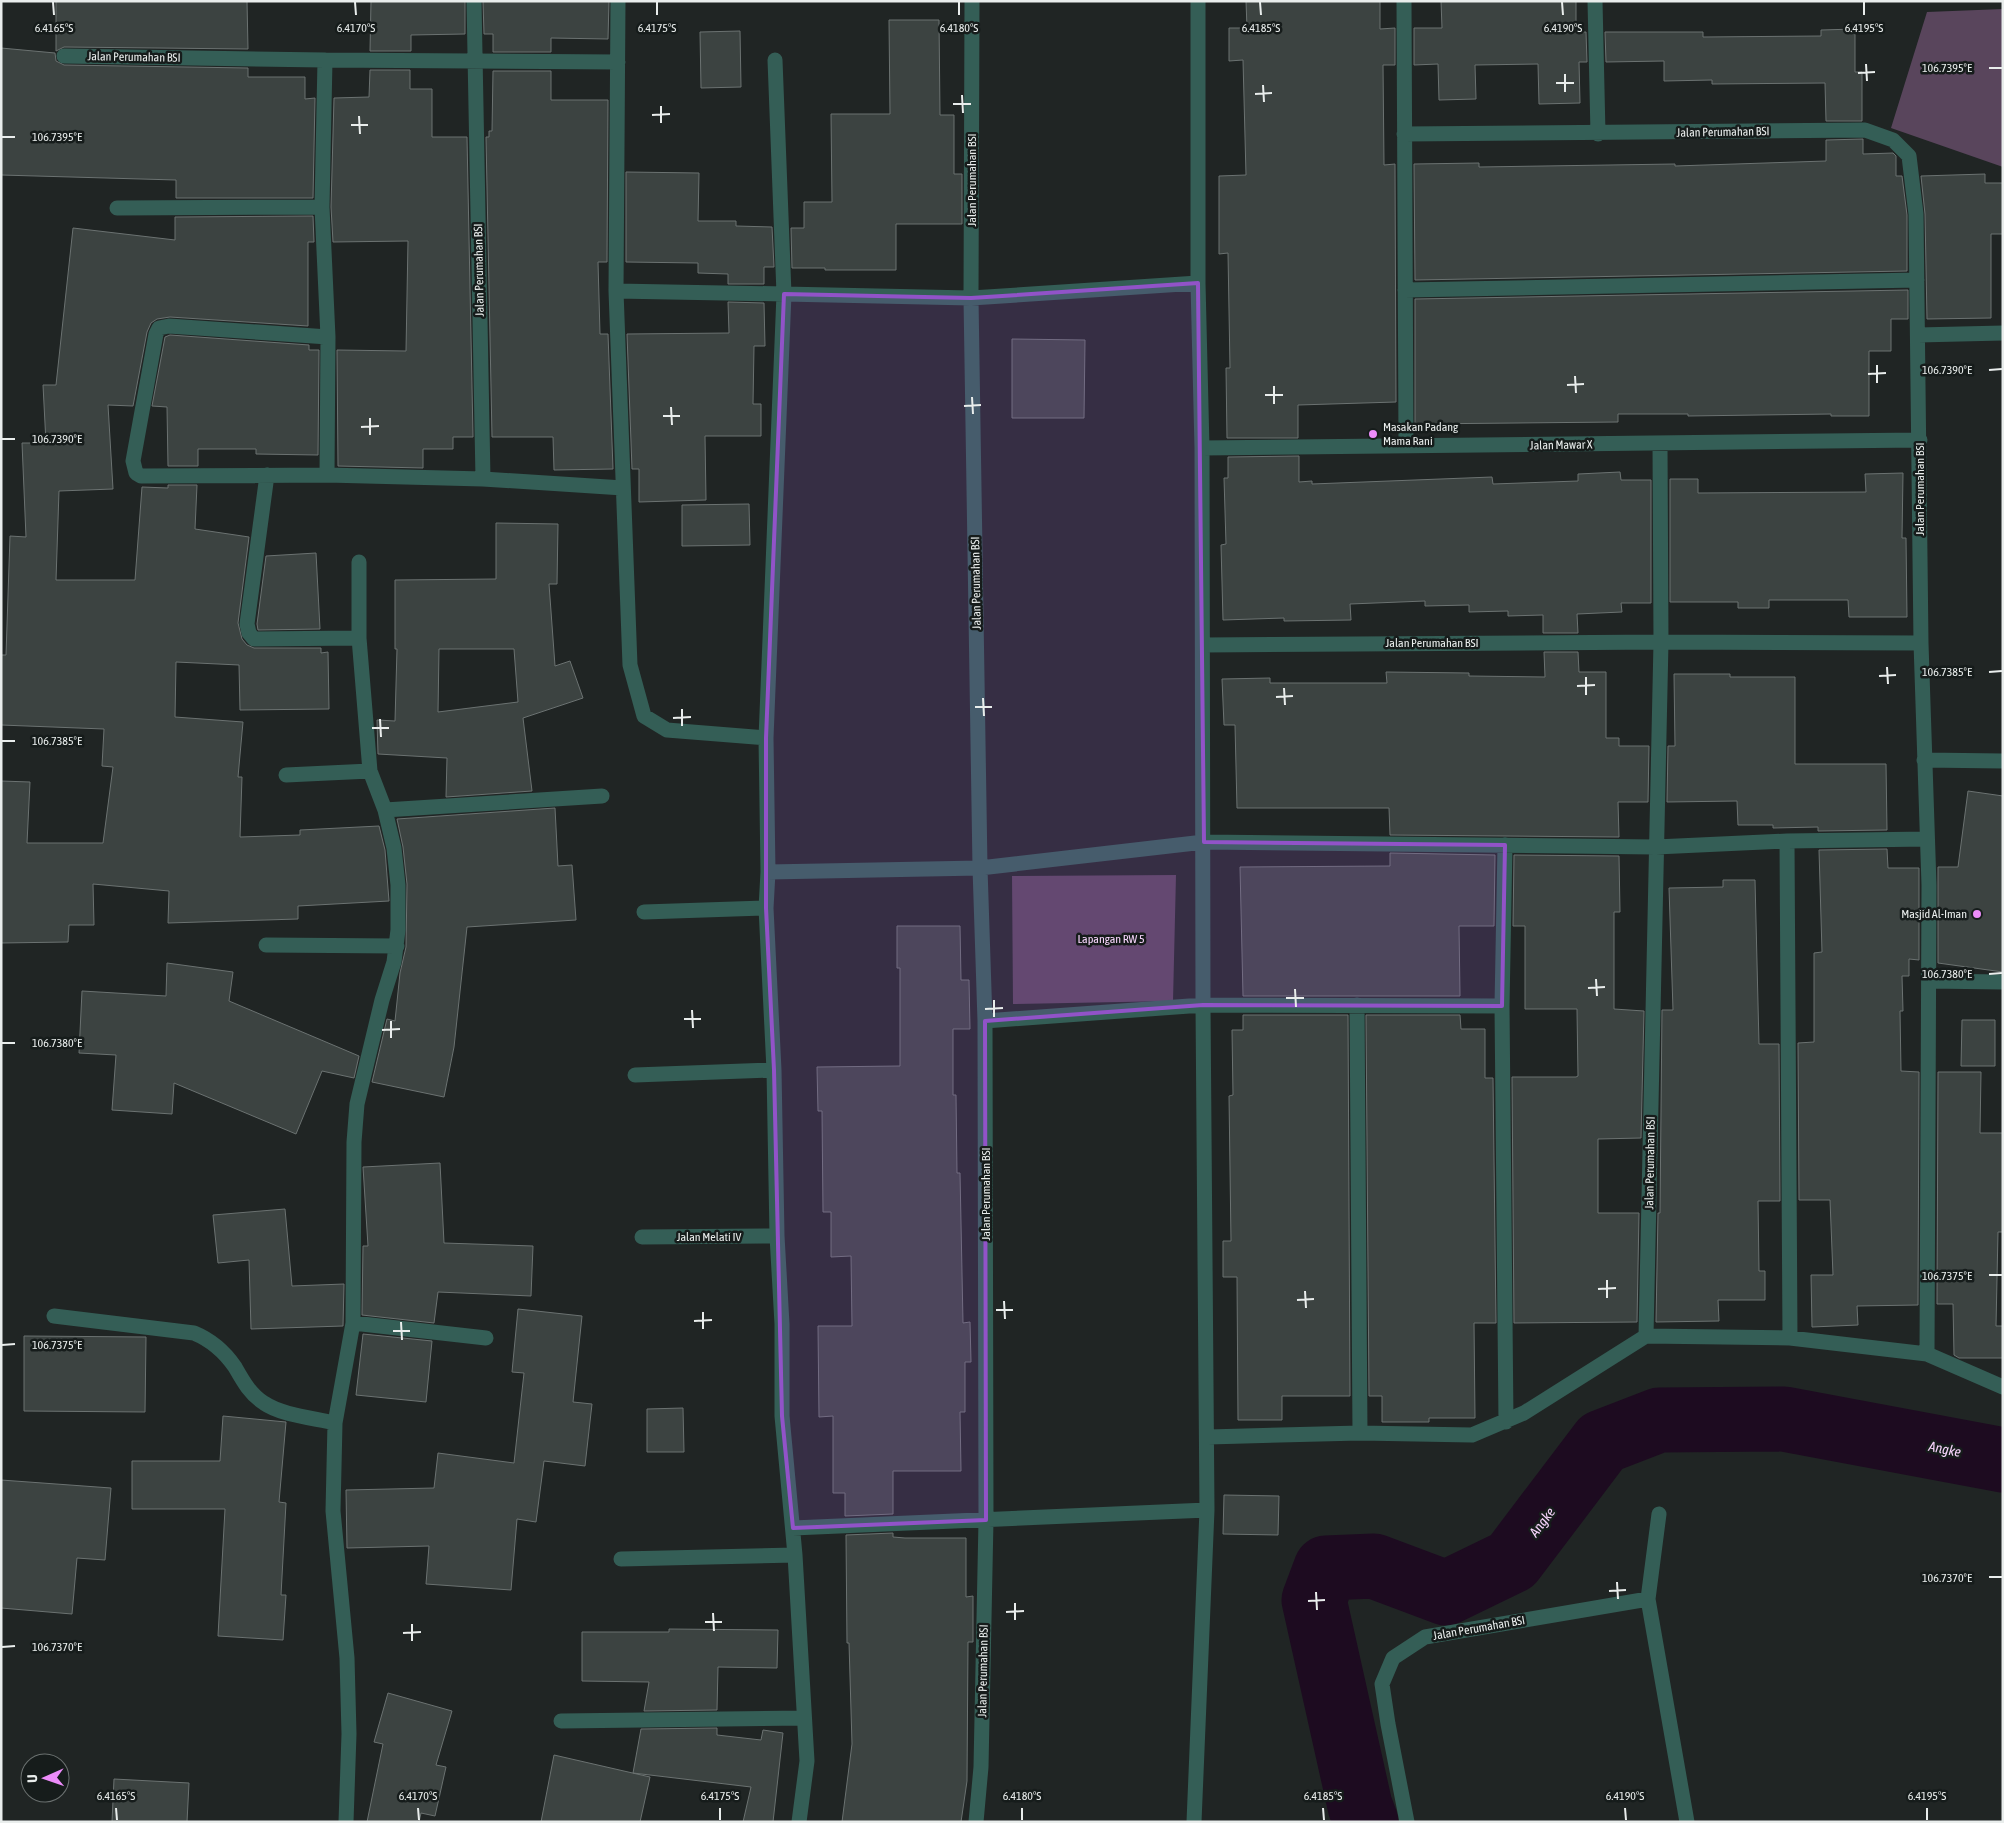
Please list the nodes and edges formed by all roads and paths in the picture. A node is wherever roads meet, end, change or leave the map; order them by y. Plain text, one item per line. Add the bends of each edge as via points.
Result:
1 (474, 1) edge
2 (618, 1) edge
3 (972, 1) edge
4 (1198, 1) edge
5 (1404, 1) edge
6 (1595, 1) edge
7 (64, 56) dead end
8 (325, 60) junction
9 (474, 60) junction
10 (775, 60) dead end
11 (618, 62) junction
12 (1404, 134) junction
13 (1598, 134) junction
14 (322, 206) junction
15 (117, 208) dead end
16 (1917, 280) junction
17 (1198, 283) junction
18 (1405, 290) junction
19 (616, 291) junction
20 (784, 294) junction
21 (971, 298) junction
22 (2003, 333) edge
23 (1918, 335) junction
24 (328, 337) junction
25 (1920, 440) junction
26 (1660, 444) junction
27 (1406, 446) junction
28 (1202, 448) junction
29 (267, 475) junction
30 (327, 475) junction
31 (483, 479) junction
32 (623, 488) junction
33 (359, 562) dead end
34 (359, 638) junction
35 (1660, 642) junction
36 (1921, 643) junction
37 (1203, 646) junction
38 (766, 738) junction
39 (1924, 760) junction
40 (2003, 760) edge
41 (370, 770) junction
42 (286, 775) dead end
43 (602, 796) dead end
44 (385, 810) junction
45 (1927, 839) junction
46 (1787, 841) junction
47 (1204, 842) junction
48 (1505, 845) junction
49 (1656, 847) junction
50 (980, 868) junction
51 (768, 872) junction
52 (766, 908) junction
53 (644, 912) dead end
54 (266, 945) dead end
55 (397, 946) junction
56 (1929, 981) junction
57 (2003, 982) edge
58 (1203, 1005) junction
59 (1357, 1005) junction
60 (1502, 1006) junction
61 (985, 1021) junction
62 (774, 1070) junction
63 (635, 1075) dead end
64 (777, 1236) junction
65 (642, 1237) dead end
66 (54, 1316) dead end
67 (353, 1323) junction
68 (1646, 1336) junction
69 (486, 1338) dead end
70 (1790, 1338) junction
71 (1928, 1354) junction
72 (2003, 1387) edge
73 (1506, 1422) junction
74 (335, 1423) junction
75 (1360, 1433) junction
76 (1208, 1437) junction
77 (1208, 1510) junction
78 (1659, 1514) dead end
79 (986, 1520) junction
80 (793, 1528) junction
81 (795, 1555) junction
82 (621, 1559) dead end
83 (1648, 1600) junction
84 (804, 1718) junction
85 (561, 1721) dead end
86 (346, 1822) edge
87 (799, 1822) edge
88 (976, 1822) edge
89 (1194, 1822) edge
90 (1407, 1822) edge
91 (1687, 1822) edge

1 - 9 street, Jalan Perumahan BSI
2 - 11 street
3 - 21 street, Jalan Perumahan BSI
4 - 17 street
5 - 12 street
6 - 13 street
7 - 8 street, Jalan Perumahan BSI
8 - 9 street, Jalan Perumahan BSI
8 - 14 street
9 - 11 street, Jalan Perumahan BSI
9 - 31 street, Jalan Perumahan BSI
10 - 20 street
11 - 19 street
12 - 13 street, Jalan Perumahan BSI
12 - 18 street
13 - 16 street, Jalan Perumahan BSI via 1865,130 1894,140 1908,156 1912,176
14 - 15 street
14 - 24 street
16 - 18 street
16 - 23 street, Jalan Perumahan BSI
17 - 21 street
17 - 28 street
18 - 27 street
19 - 20 street
19 - 32 street
20 - 21 street
20 - 38 street
21 - 50 street, Jalan Perumahan BSI
22 - 23 street
23 - 25 street, Jalan Perumahan BSI
24 - 29 street via 169,326 159,328 156,334 133,461 136,473 141,476
24 - 30 street
25 - 26 street, Jalan Mawar X
25 - 36 street, Jalan Perumahan BSI
26 - 27 street, Jalan Mawar X
26 - 35 street, Jalan Perumahan BSI
27 - 28 street, Jalan Mawar X
28 - 37 street
29 - 30 street
29 - 34 street via 247,624 249,634 254,639
30 - 31 street
31 - 32 street
32 - 38 street via 630,666 644,716 667,730
33 - 34 street
34 - 41 street
35 - 36 street, Jalan Perumahan BSI
35 - 37 street, Jalan Perumahan BSI
35 - 49 street, Jalan Perumahan BSI
36 - 39 street, Jalan Perumahan BSI
37 - 47 street
38 - 51 street
39 - 40 street
39 - 45 street, Jalan Perumahan BSI
41 - 42 street
41 - 44 street
43 - 44 street
44 - 55 street via 398,886
45 - 46 street
45 - 56 street, Jalan Perumahan BSI
46 - 49 street
46 - 70 street
47 - 48 street
47 - 50 street
47 - 58 street
48 - 49 street
48 - 60 street
49 - 68 street, Jalan Perumahan BSI
50 - 51 street
50 - 61 street, Jalan Perumahan BSI
51 - 52 street
52 - 53 street
52 - 62 street
54 - 55 street
55 - 67 street via 358,1104 354,1142
56 - 57 street
56 - 71 street, Jalan Perumahan BSI
58 - 59 street
58 - 61 street
58 - 76 street
59 - 60 street
59 - 75 street
60 - 73 street
61 - 79 street, Jalan Perumahan BSI
62 - 63 street
62 - 64 street
64 - 65 street, Jalan Melati IV
64 - 80 street via 782,1324 782,1416
66 - 74 street via 194,1333 208,1339 222,1351 251,1392 265,1404
67 - 69 street
67 - 74 street
68 - 70 street
68 - 73 street
70 - 71 street
71 - 72 street
73 - 75 street via 1472,1435
74 - 86 street via 333,1511 347,1658
75 - 76 street
76 - 77 street
77 - 79 street
77 - 89 street
78 - 83 street
79 - 80 street
79 - 88 street, Jalan Perumahan BSI via 981,1767
80 - 81 street
81 - 82 street
81 - 84 street
83 - 90 street, Jalan Perumahan BSI via 1425,1637 1393,1658 1382,1684
83 - 91 street
84 - 85 street
84 - 87 street via 807,1761

